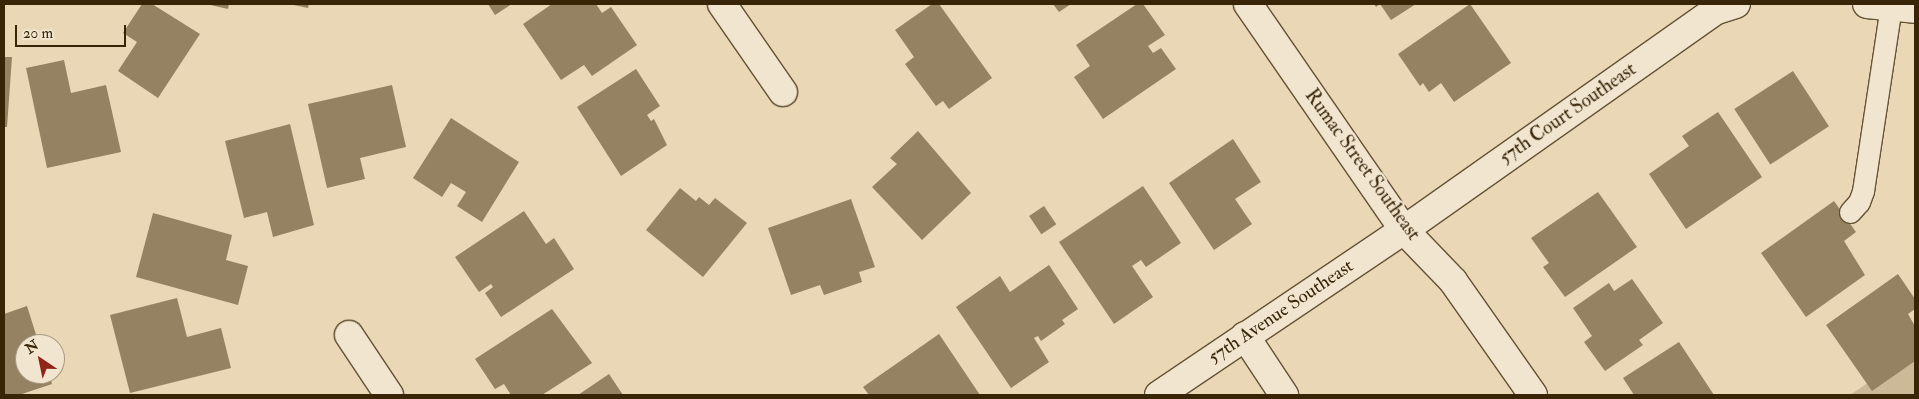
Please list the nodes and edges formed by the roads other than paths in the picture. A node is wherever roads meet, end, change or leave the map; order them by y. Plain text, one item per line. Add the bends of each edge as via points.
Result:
1 (722, 4) edge
2 (1248, 4) edge
3 (1736, 4) edge
4 (1891, 6) edge
5 (783, 92) dead end
6 (1850, 212) dead end
7 (1404, 230) junction
8 (348, 335) dead end
9 (1245, 336) junction
10 (389, 395) edge
11 (1159, 395) edge
12 (1284, 395) edge
13 (1533, 395) edge

1 - 5 street
2 - 7 street, Rumac Street Southeast
3 - 7 street, 57th Court Southeast via 1714,11
4 - 6 lane via 1863,191
7 - 9 street, 57th Avenue Southeast
7 - 13 street, Rumac Street Southeast via 1453,281
8 - 10 street
9 - 11 street, 57th Avenue Southeast
9 - 12 street

